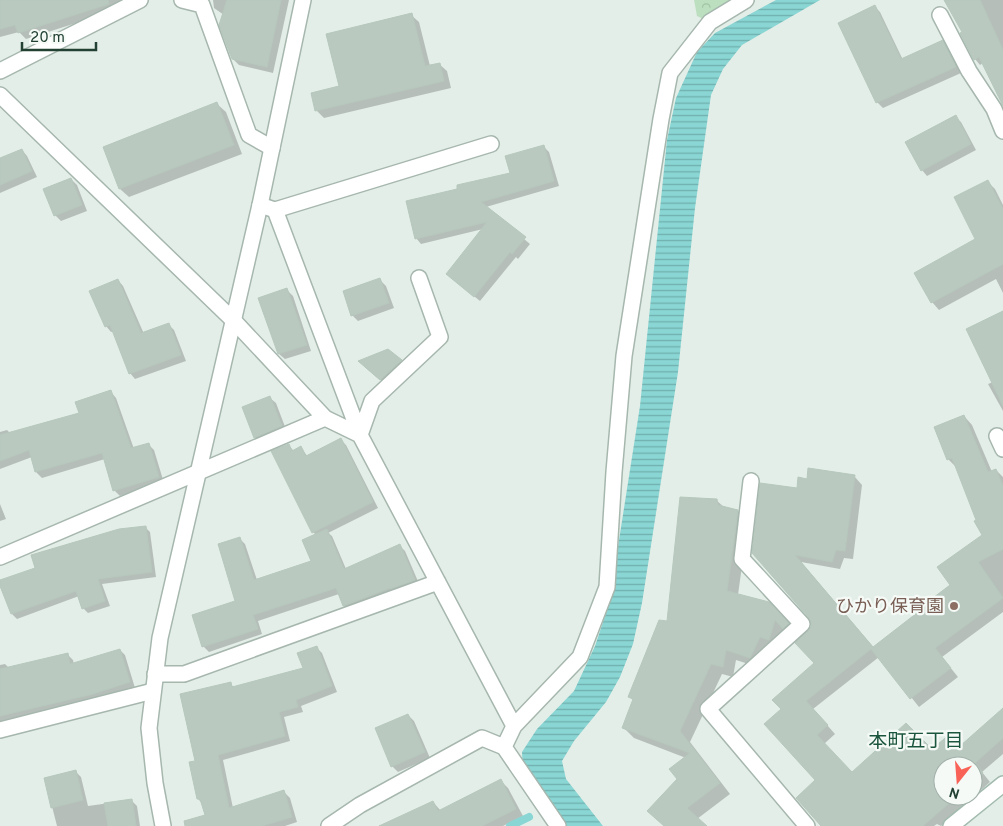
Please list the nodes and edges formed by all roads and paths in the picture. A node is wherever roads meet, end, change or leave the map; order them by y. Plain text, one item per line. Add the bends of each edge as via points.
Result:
1 (140, 0) edge
2 (183, 0) edge
3 (303, 0) edge
4 (746, 0) edge
5 (203, 2) edge
6 (940, 15) dead end
7 (0, 71) edge
8 (0, 94) edge
9 (998, 106) edge
10 (1003, 131) edge
11 (492, 144) dead end
12 (272, 148) junction
13 (260, 205) junction
14 (275, 210) junction
15 (419, 278) dead end
16 (234, 321) junction
17 (325, 418) junction
18 (360, 435) junction
19 (197, 474) junction
20 (751, 481) dead end
21 (0, 557) edge
22 (438, 582) junction
23 (155, 674) junction
24 (153, 691) junction
25 (514, 726) junction
26 (0, 730) edge
27 (504, 747) junction
28 (1003, 784) edge
29 (163, 826) edge
30 (328, 826) edge
31 (558, 826) edge
32 (807, 826) edge
33 (951, 826) edge

1 - 7 street
2 - 5 street
3 - 12 street
4 - 25 street via 710,22 670,73 624,356 607,587 580,657
5 - 12 street via 249,135
6 - 9 street via 969,71
8 - 16 street
9 - 10 street
11 - 14 street
12 - 13 street
13 - 14 street
13 - 16 street
14 - 18 street
15 - 18 street via 440,337 372,401
16 - 17 street
16 - 19 street
17 - 18 street
17 - 19 street
18 - 22 street
19 - 21 street
19 - 23 street via 160,638
20 - 32 street via 742,559 802,624 708,709
22 - 23 street via 184,674
22 - 25 street
23 - 24 street
24 - 26 street
24 - 29 street via 148,728
25 - 27 street
27 - 30 street via 482,738
27 - 31 street
28 - 33 street

